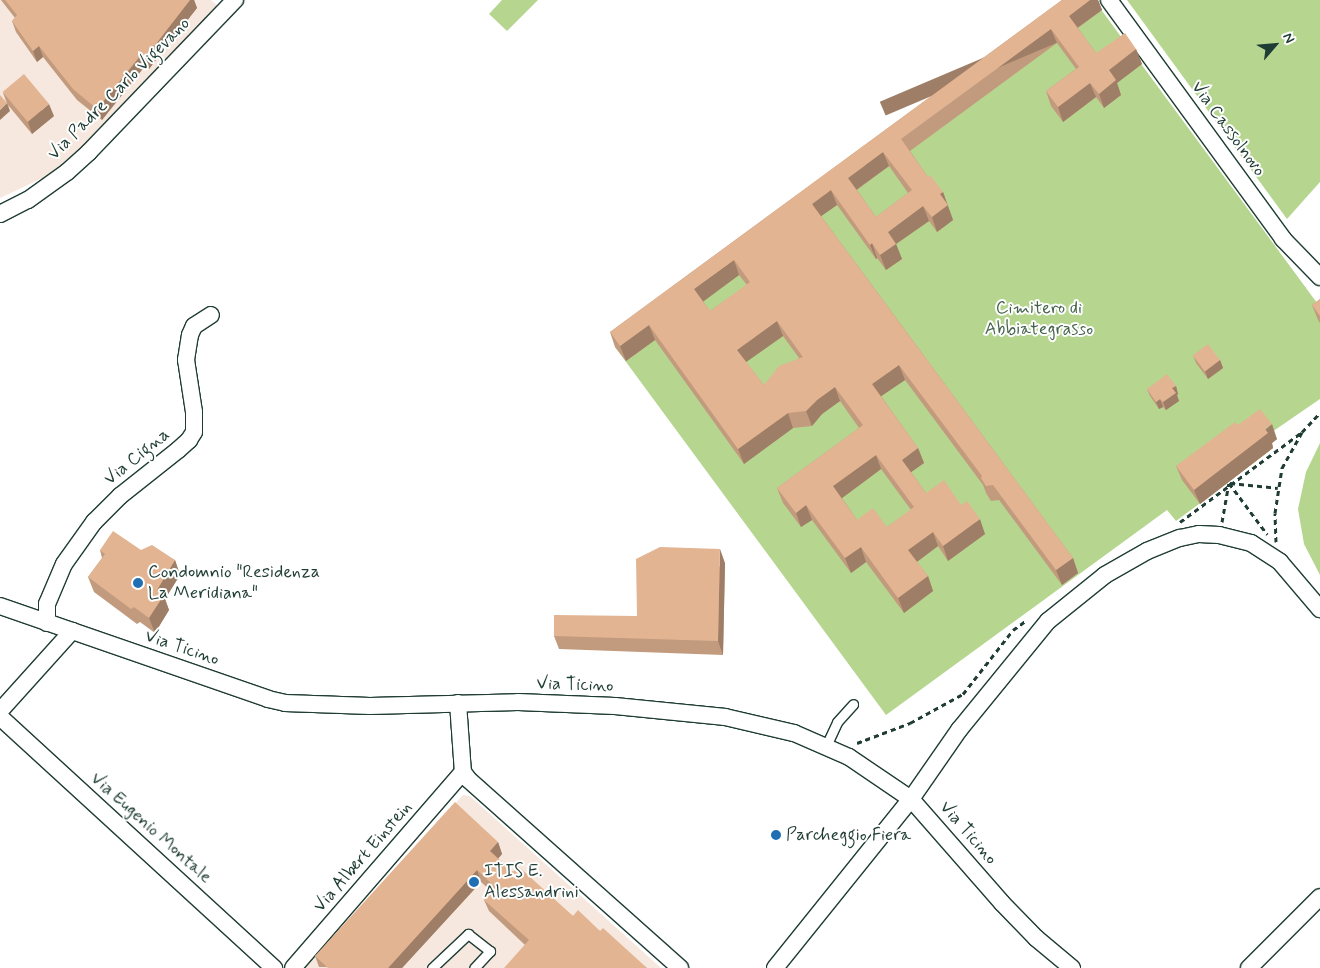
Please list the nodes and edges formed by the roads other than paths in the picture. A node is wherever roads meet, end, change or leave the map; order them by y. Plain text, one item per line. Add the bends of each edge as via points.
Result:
1 (234, 0) edge
2 (1109, 0) edge
3 (0, 214) edge
4 (1320, 277) edge
5 (211, 315) dead end
6 (0, 606) edge
7 (1320, 610) edge
8 (47, 623) junction
9 (72, 631) junction
10 (458, 703) junction
11 (854, 704) dead end
12 (0, 711) edge
13 (0, 717) edge
14 (826, 746) junction
15 (463, 772) junction
16 (911, 798) junction
17 (1320, 897) edge
18 (274, 968) edge
19 (293, 968) edge
20 (432, 968) edge
21 (474, 968) edge
22 (680, 968) edge
23 (775, 968) edge
24 (1072, 968) edge
25 (1249, 968) edge

1 - 3 street, Via Padre Carlo Vigevano via 89,152 28,200
2 - 4 street, Via Cassolnovo via 1283,239
5 - 8 street, Via Cigna via 194,326 187,352 194,432 189,440 120,496 94,522 64,564 47,604
6 - 8 street, Via Ticino
7 - 16 street via 1280,562 1251,543 1199,534 1147,551 1105,575 1042,628 959,730
8 - 9 street, Via Ticino
9 - 10 street, Via Ticino via 285,703 370,706
9 - 12 street
10 - 14 street, Via Ticino via 615,706 706,714 771,726
10 - 15 street
11 - 14 lane via 837,722
13 - 18 street, Via Eugenio Montale
14 - 16 street, Via Ticino via 849,756
15 - 19 street, Via Albert Einstein
15 - 22 street
16 - 23 street
16 - 24 street, Via Ticino via 1036,938
17 - 25 street
20 - 21 lane via 468,934 490,951

